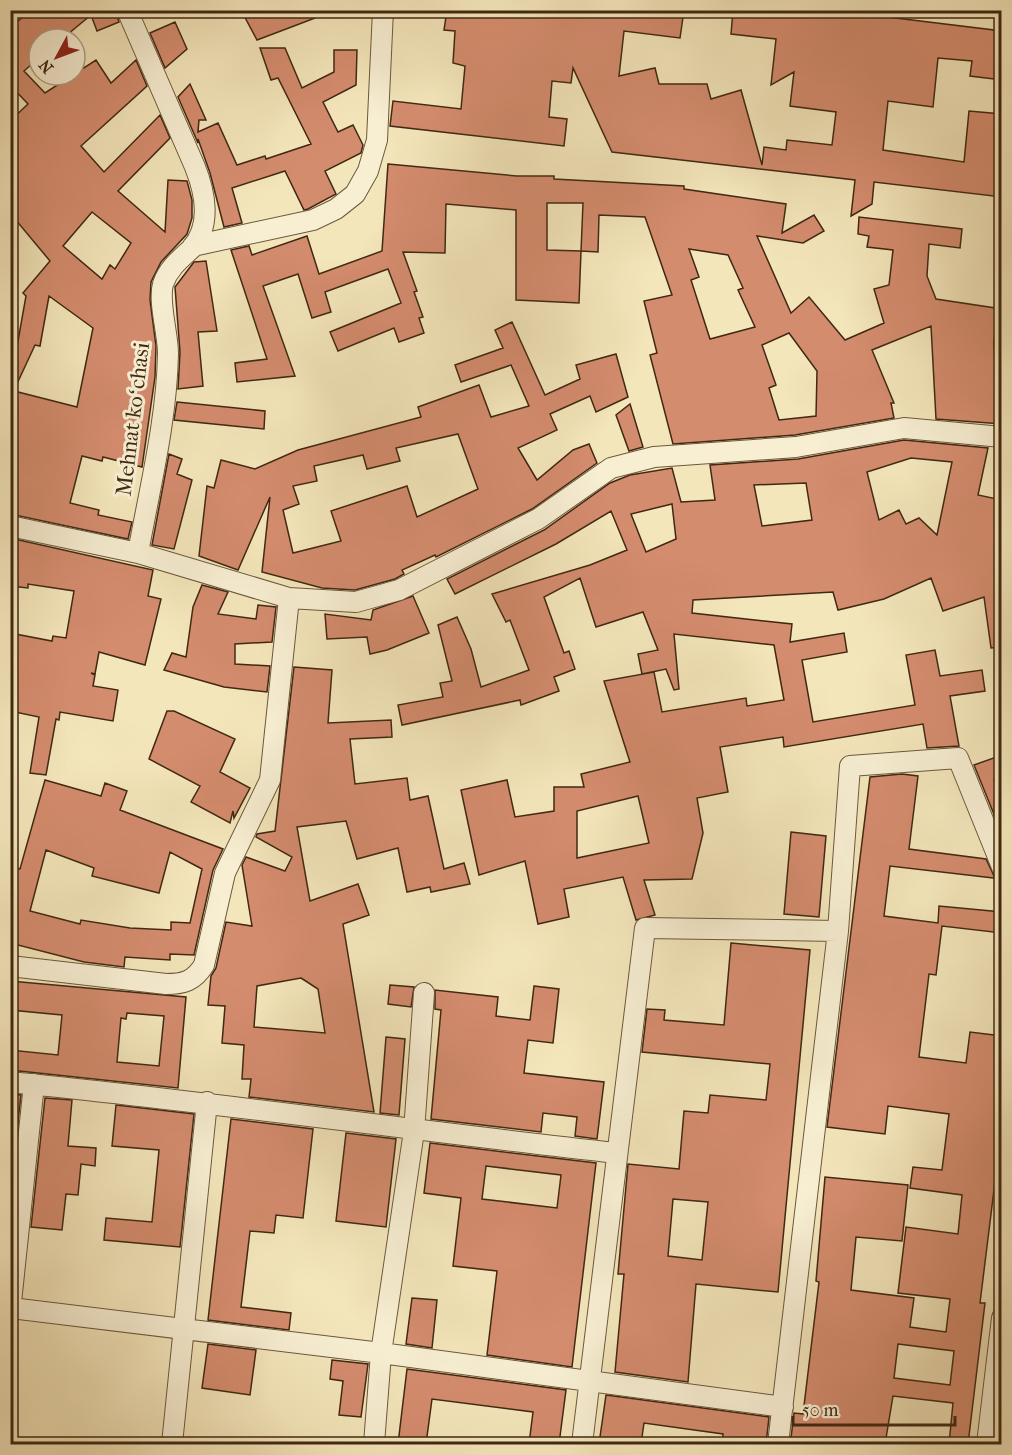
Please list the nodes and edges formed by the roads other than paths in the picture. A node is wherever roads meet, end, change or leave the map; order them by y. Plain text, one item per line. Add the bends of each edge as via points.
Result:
1 (127, 10) edge
2 (383, 10) edge
3 (193, 246) junction
4 (1002, 437) edge
5 (10, 526) edge
6 (138, 553) junction
7 (289, 598) junction
8 (1002, 867) edge
9 (838, 931) junction
10 (10, 966) edge
11 (424, 993) dead end
12 (10, 1082) edge
13 (34, 1084) junction
14 (207, 1102) junction
15 (414, 1131) junction
16 (617, 1153) junction
17 (12, 1280) edge
18 (11, 1310) edge
19 (1002, 1318) edge
20 (182, 1328) junction
21 (381, 1353) junction
22 (589, 1381) junction
23 (783, 1407) junction
24 (172, 1444) edge
25 (374, 1444) edge
26 (582, 1444) edge
27 (778, 1444) edge
28 (987, 1444) edge

1 - 3 street, Mehnat koʻchasi via 204,192 205,217
2 - 3 street via 376,140 368,171 355,194 313,220
3 - 6 street, Mehnat koʻchasi via 169,270 162,287 168,353 159,434
4 - 7 street via 904,428 796,447 654,457 611,468 538,519 399,590 356,602
5 - 6 street
6 - 7 street
7 - 10 street via 270,780 225,873 204,965 197,976 189,982 166,984
8 - 9 street via 958,758 850,766
9 - 16 street via 645,928
9 - 23 street
11 - 15 street
12 - 13 street
13 - 14 street
13 - 17 street
14 - 15 street
14 - 20 street
15 - 16 street
15 - 21 street
16 - 22 street
17 - 18 street
18 - 20 street
19 - 28 street
20 - 21 street
20 - 24 street
21 - 22 street
21 - 25 street
22 - 23 street
22 - 26 street
23 - 27 street

